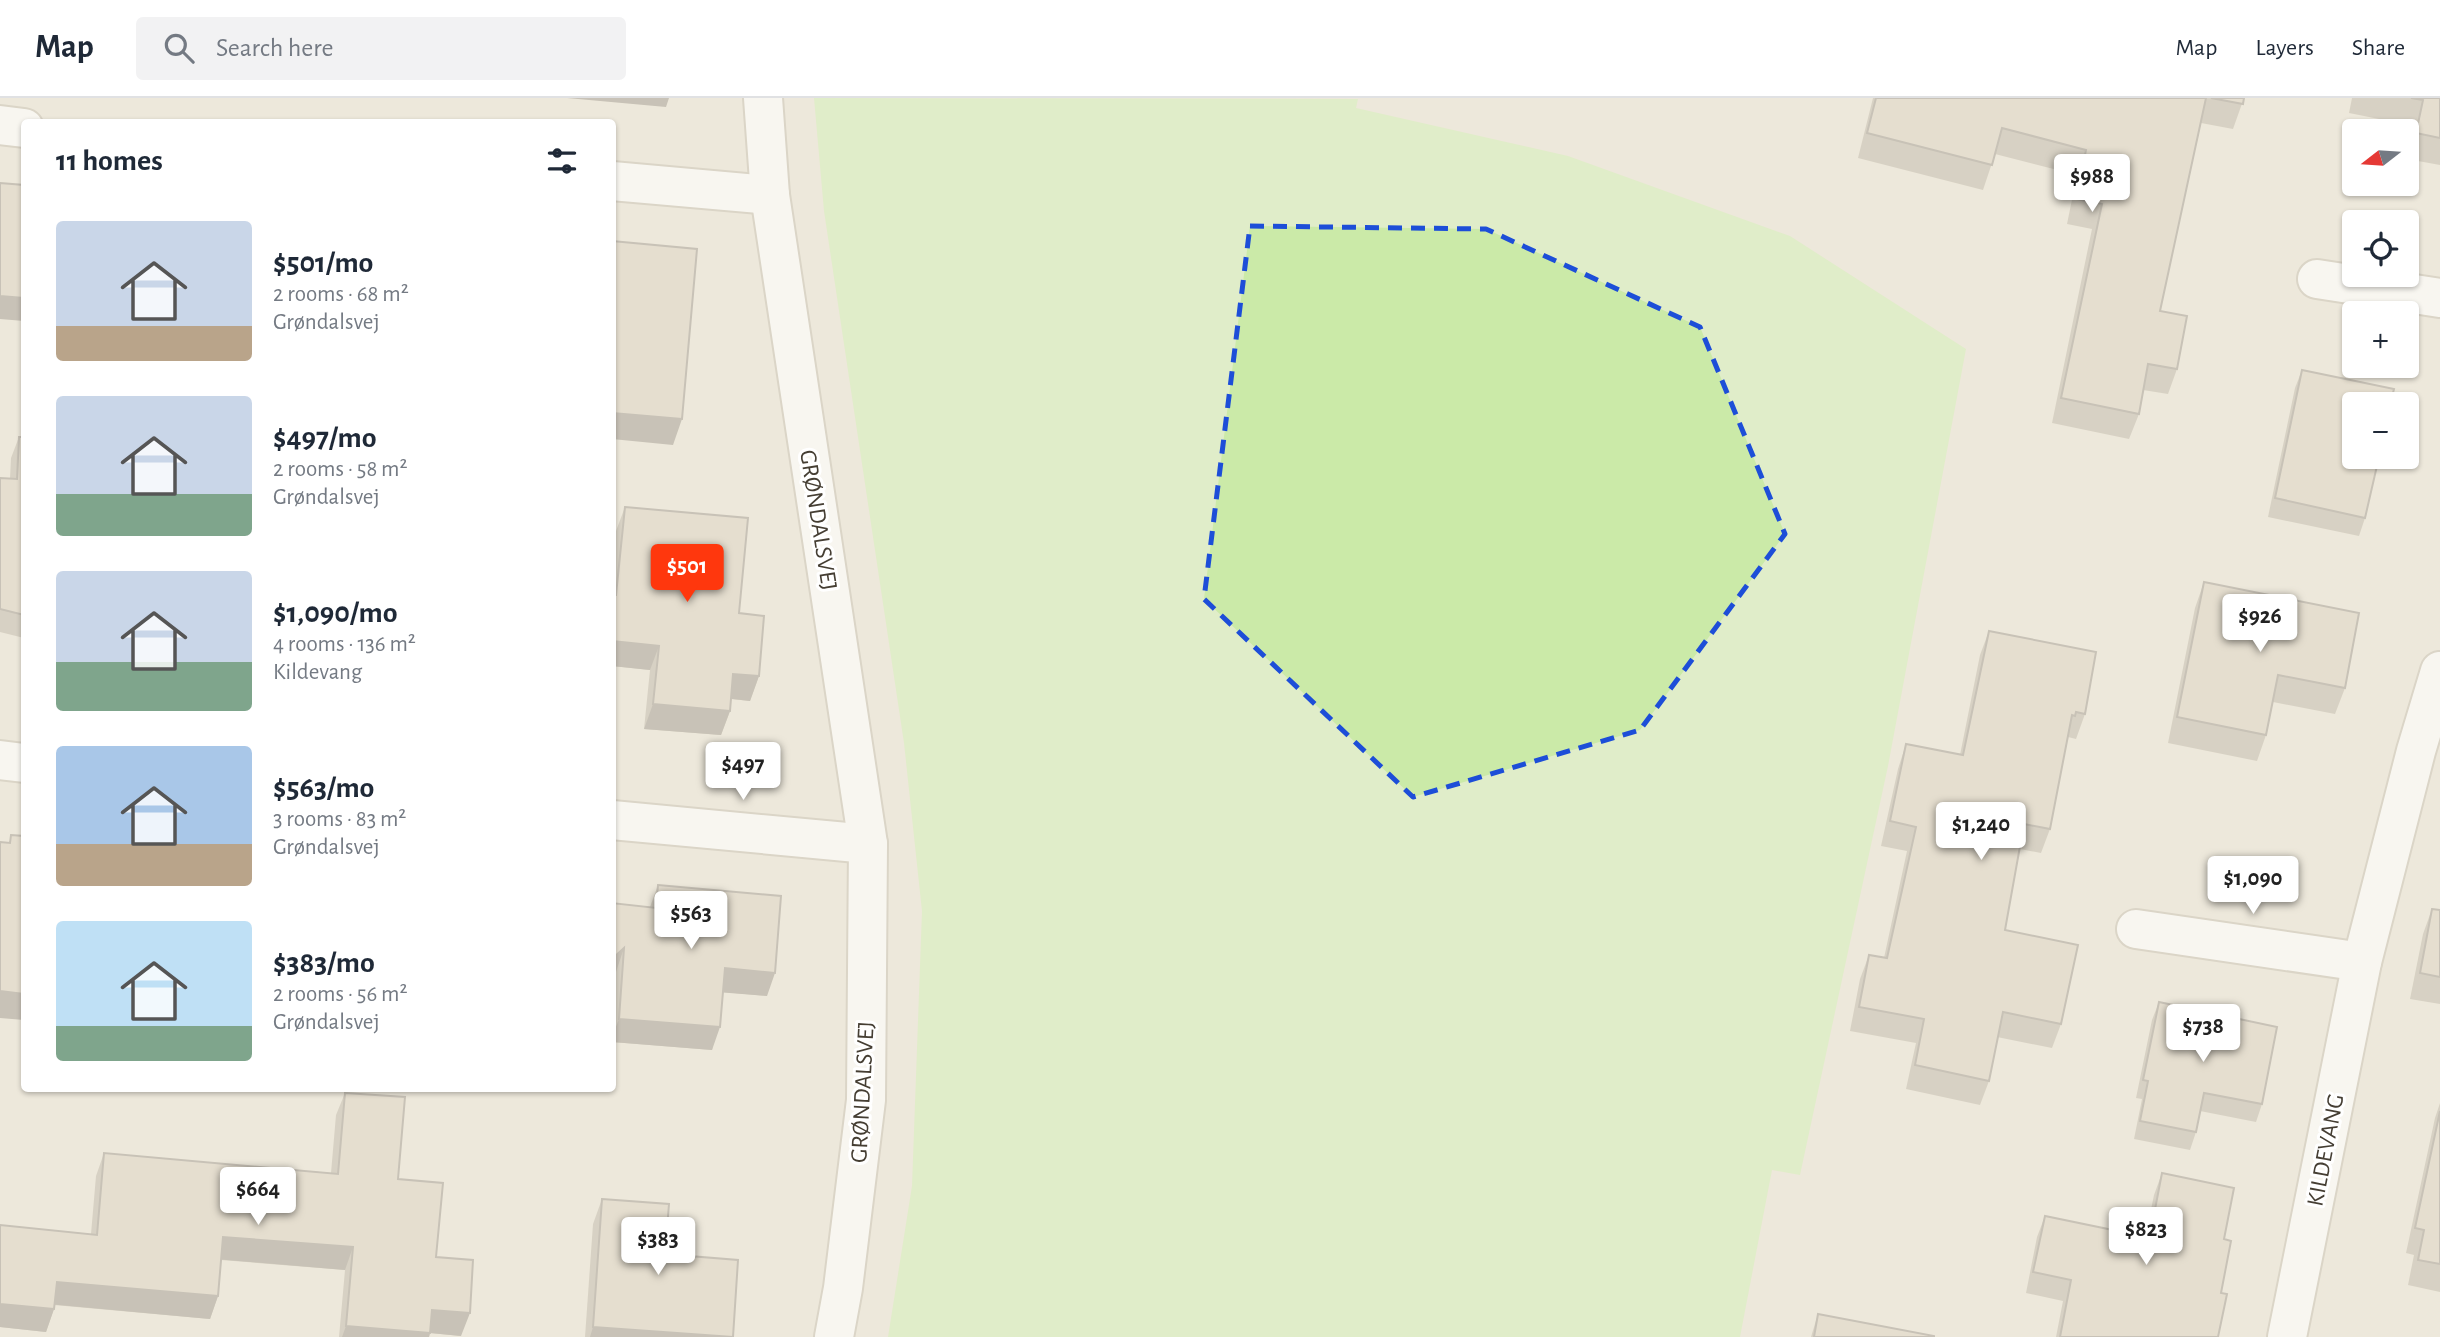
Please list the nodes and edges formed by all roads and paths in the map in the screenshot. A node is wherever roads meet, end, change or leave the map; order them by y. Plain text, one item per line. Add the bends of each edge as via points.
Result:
1 (764, 98) edge
2 (0, 125) edge
3 (21, 128) edge
4 (616, 181) edge
5 (770, 195) junction
6 (2317, 279) dead end
7 (2440, 298) edge
8 (2440, 671) edge
9 (0, 761) edge
10 (21, 763) edge
11 (616, 820) edge
12 (868, 844) junction
13 (2136, 929) dead end
14 (2362, 962) junction
15 (834, 1337) edge
16 (2287, 1337) edge

1 - 5 street, GRØNDALSVEJ
2 - 3 street
4 - 5 street
5 - 12 street, GRØNDALSVEJ
6 - 7 street
8 - 14 street, KILDEVANG
9 - 10 street
11 - 12 street
12 - 15 street, GRØNDALSVEJ via 866,1100
13 - 14 street
14 - 16 street, KILDEVANG

